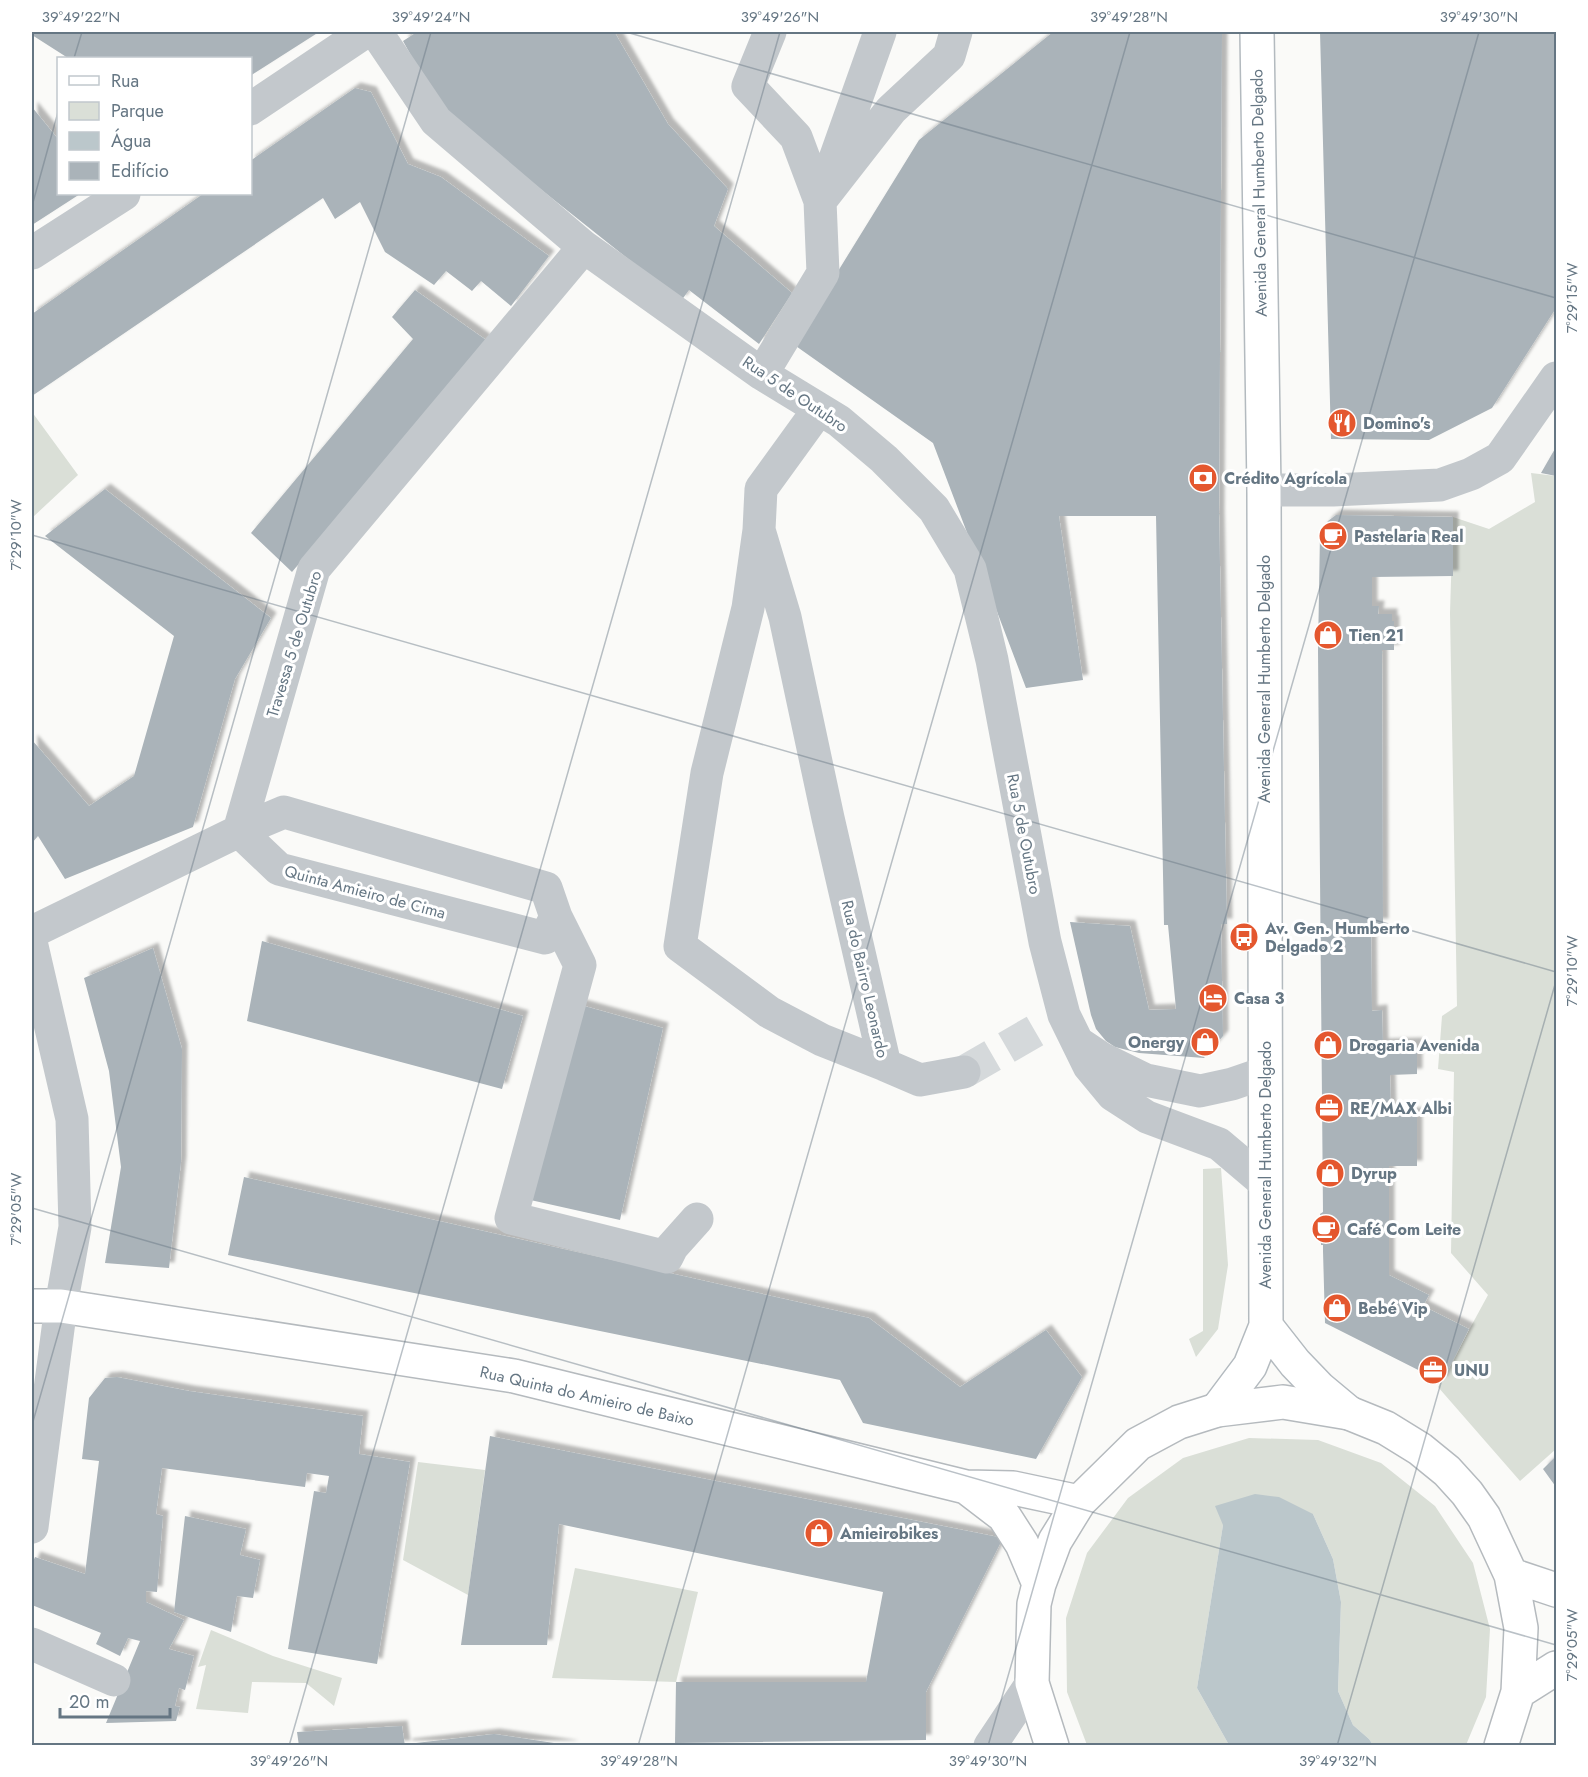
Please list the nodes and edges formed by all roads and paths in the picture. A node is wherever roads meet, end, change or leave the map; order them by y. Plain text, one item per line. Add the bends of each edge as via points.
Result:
1 (365, 32) edge
2 (376, 32) edge
3 (770, 32) edge
4 (880, 32) edge
5 (956, 32) edge
6 (1257, 32) edge
7 (252, 108) edge
8 (122, 195) edge
9 (820, 201) junction
10 (584, 247) junction
11 (32, 253) edge
12 (762, 374) junction
13 (1557, 378) edge
14 (819, 409) junction
15 (1264, 490) junction
16 (759, 530) junction
17 (239, 831) junction
18 (556, 917) junction
19 (32, 932) edge
20 (32, 945) edge
21 (1063, 1027) junction
22 (885, 1065) junction
23 (964, 1072) tunnel mouth
24 (1264, 1073) junction
25 (1210, 1088) junction
26 (1264, 1110) junction
27 (1265, 1183) junction
28 (697, 1219) dead end
29 (46, 1306) edge
30 (1266, 1326) junction
31 (1217, 1410) junction
32 (1348, 1413) junction
33 (966, 1487) junction
34 (1078, 1502) junction
35 (32, 1527) edge
36 (1511, 1575) junction
37 (1039, 1584) junction
38 (1557, 1590) edge
39 (32, 1644) edge
40 (1557, 1668) edge
41 (114, 1680) dead end
42 (1032, 1683) junction
43 (1518, 1692) junction
44 (990, 1746) edge
45 (1052, 1746) edge
46 (1501, 1746) edge

1 - 7 street
2 - 10 street, Rua 5 de Outubro via 436,121
3 - 9 street via 748,86 796,137
4 - 9 street
5 - 9 street via 949,56 891,110
6 - 15 main road, Avenida General Humberto Delgado
8 - 11 street
9 - 12 street via 823,273
10 - 12 street, Rua 5 de Outubro
10 - 17 street, Travessa 5 de Outubro via 314,568
12 - 14 street, Rua 5 de Outubro
13 - 15 street via 1500,458 1471,474 1440,485
14 - 16 street via 761,489
14 - 21 street, Rua 5 de Outubro via 884,459 934,509 970,569 992,660
15 - 24 main road, Avenida General Humberto Delgado
16 - 22 street, Rua do Bairro Leonardo via 785,617
16 - 22 street, Rua do Bairro Leonardo via 748,608 707,773 680,946 769,1012 822,1040
17 - 18 street via 284,812 546,888
17 - 18 street, Quinta Amieiro de Cima via 279,869 300,875 545,938
17 - 19 street
18 - 28 street via 580,964 511,1218 667,1257
20 - 29 street via 72,1119 75,1227
21 - 25 street via 1101,1058 1146,1080 1200,1091
21 - 27 street, Rua 5 de Outubro via 1113,1095 1147,1117 1219,1144
22 - 23 street via 920,1080
24 - 25 street
24 - 26 main road, Avenida General Humberto Delgado
25 - 26 street via 1256,1100
26 - 27 main road, Avenida General Humberto Delgado
27 - 30 main road, Avenida General Humberto Delgado
29 - 33 main road, Rua Quinta do Amieiro de Baixo via 514,1376
29 - 35 street
30 - 31 main road, Avenida General Humberto Delgado via 1250,1366
30 - 32 main road via 1295,1364
31 - 32 main road via 1283,1402
31 - 34 main road via 1179,1422 1138,1444
32 - 36 main road via 1386,1428 1446,1471 1484,1517
33 - 34 main road, Rua Quinta do Amieiro de Baixo via 1013,1488
33 - 37 main road, Rua Quinta do Amieiro de Baixo via 1004,1516 1022,1544
34 - 37 main road via 1055,1540
36 - 38 main road
36 - 43 main road via 1521,1628
37 - 42 main road via 1034,1604
39 - 41 street
40 - 43 main road
42 - 44 street
42 - 45 main road
43 - 46 main road

